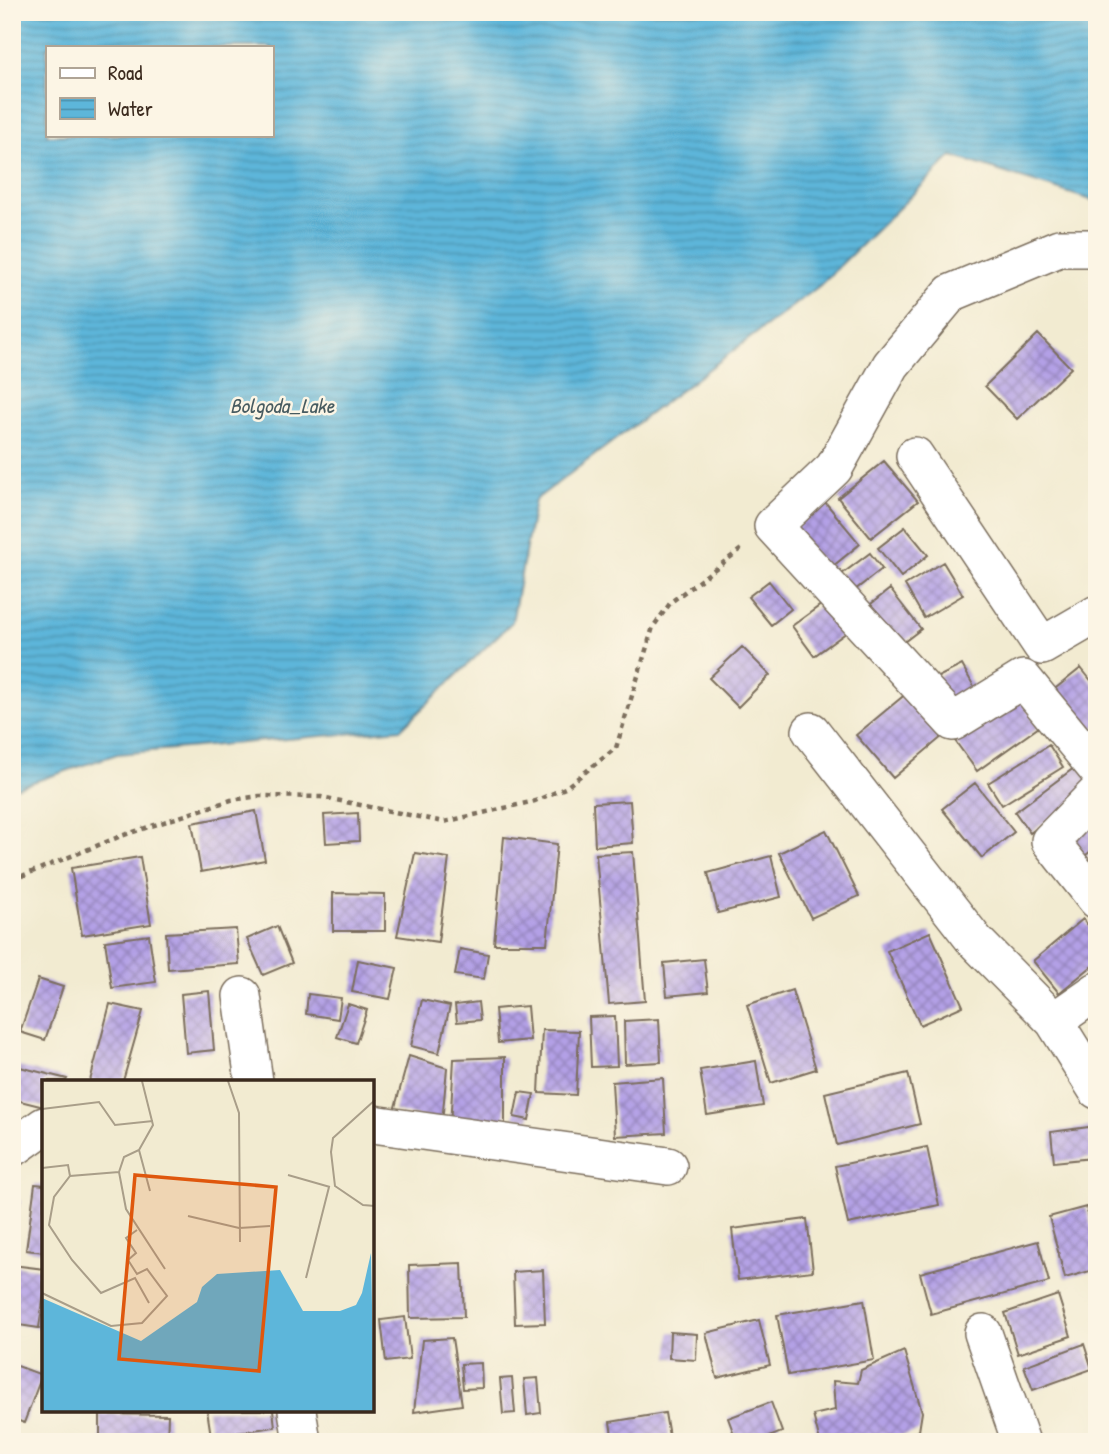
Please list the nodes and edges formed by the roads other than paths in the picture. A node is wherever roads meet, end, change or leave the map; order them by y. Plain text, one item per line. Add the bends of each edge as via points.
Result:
1 (1097, 248) edge
2 (915, 456) dead end
3 (1097, 614) edge
4 (811, 731) dead end
5 (1097, 769) edge
6 (1097, 793) edge
7 (1097, 900) edge
8 (1097, 991) edge
9 (243, 996) dead end
10 (1054, 1021) junction
11 (254, 1080) edge
12 (1097, 1090) edge
13 (374, 1124) edge
14 (668, 1166) dead end
15 (984, 1333) dead end
16 (298, 1412) edge
17 (302, 1442) edge
18 (1021, 1442) edge

1 - 5 street via 1059,248 951,293 891,365 834,468 773,526 953,722 1023,678
2 - 3 street via 1042,646
4 - 10 street via 975,941
6 - 7 street via 1049,841
8 - 10 street
9 - 11 street
10 - 12 street
13 - 14 street
15 - 18 street
16 - 17 street

